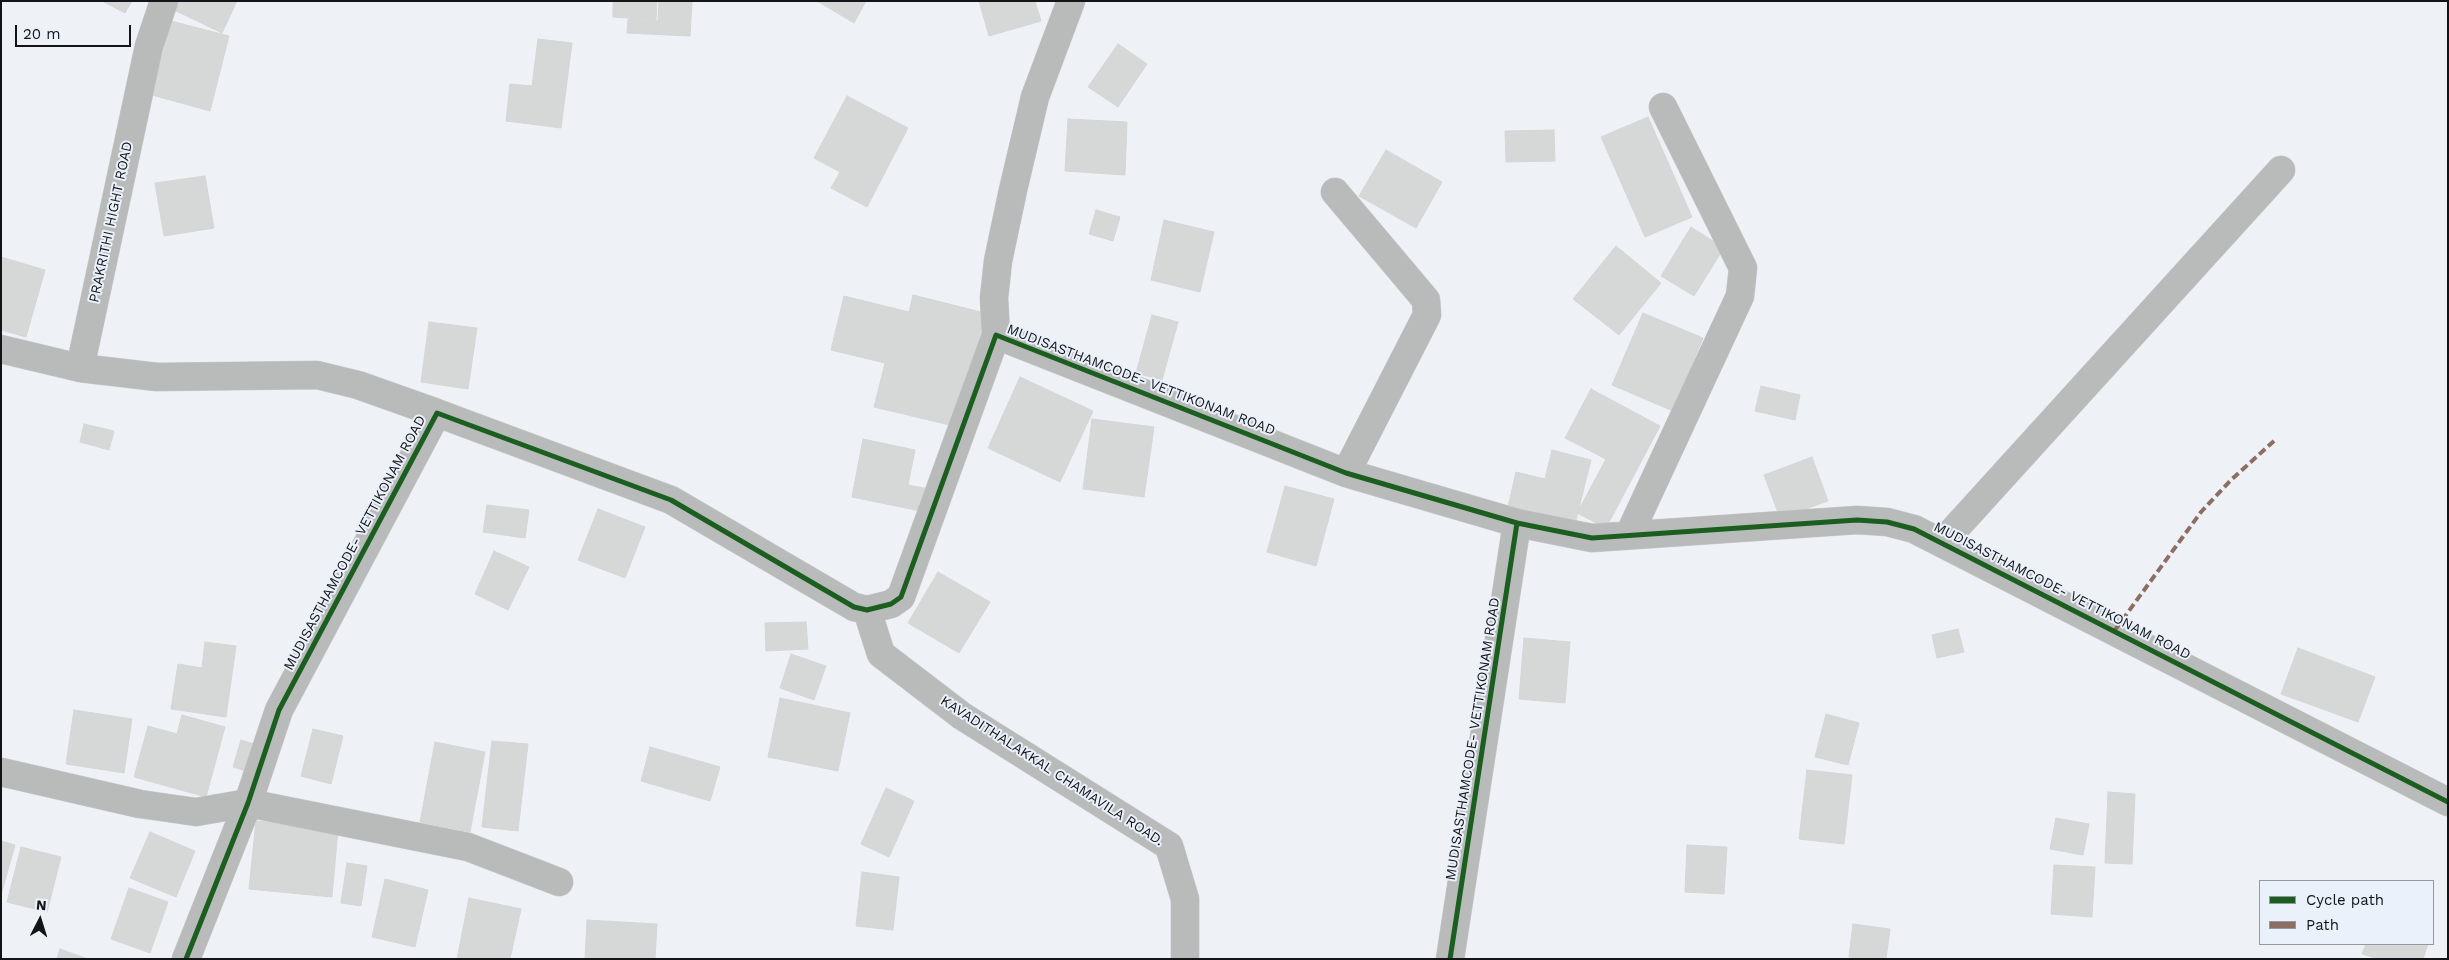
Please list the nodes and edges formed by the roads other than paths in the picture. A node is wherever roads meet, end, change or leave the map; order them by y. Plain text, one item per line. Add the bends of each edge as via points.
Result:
1 (164, 1) edge
2 (1070, 1) edge
3 (1664, 107) dead end
4 (2281, 170) dead end
5 (1335, 192) dead end
6 (996, 335) junction
7 (1, 349) edge
8 (80, 368) junction
9 (437, 413) junction
10 (1346, 472) junction
11 (1517, 523) junction
12 (1629, 534) junction
13 (1942, 543) junction
14 (867, 610) junction
15 (1, 772) edge
16 (2448, 802) edge
17 (248, 803) junction
18 (559, 882) dead end
19 (186, 959) edge
20 (1185, 959) edge
21 (1450, 959) edge

1 - 8 street, PRAKRITHI HIGHT ROAD via 150,46
2 - 6 street via 1035,97 1013,190 998,261 994,298
3 - 12 street via 1743,268 1740,296
4 - 13 street
5 - 10 street via 1426,300 1427,315
6 - 10 street, MUDISASTHAMCODE- VETTIKONAM ROAD
6 - 14 street, MUDISASTHAMCODE- VETTIKONAM ROAD via 901,597 891,604
7 - 8 street
8 - 9 street via 157,377 317,375
9 - 14 street, MUDISASTHAMCODE- VETTIKONAM ROAD via 671,500 854,607
9 - 17 street, MUDISASTHAMCODE- VETTIKONAM ROAD via 279,710
10 - 11 street, MUDISASTHAMCODE- VETTIKONAM ROAD
11 - 12 street, MUDISASTHAMCODE- VETTIKONAM ROAD via 1592,538
11 - 21 street, MUDISASTHAMCODE- VETTIKONAM ROAD
12 - 13 street, MUDISASTHAMCODE- VETTIKONAM ROAD via 1857,520 1887,522 1914,529
13 - 16 street, MUDISASTHAMCODE- VETTIKONAM ROAD
14 - 20 street, KAVADITHALAKKAL CHAMAVILA ROAD. via 882,654 962,716 1169,846 1185,899
15 - 17 street via 140,804 196,812
17 - 18 street via 468,847
17 - 19 street, MUDISASTHAMCODE- VETTIKONAM ROAD

